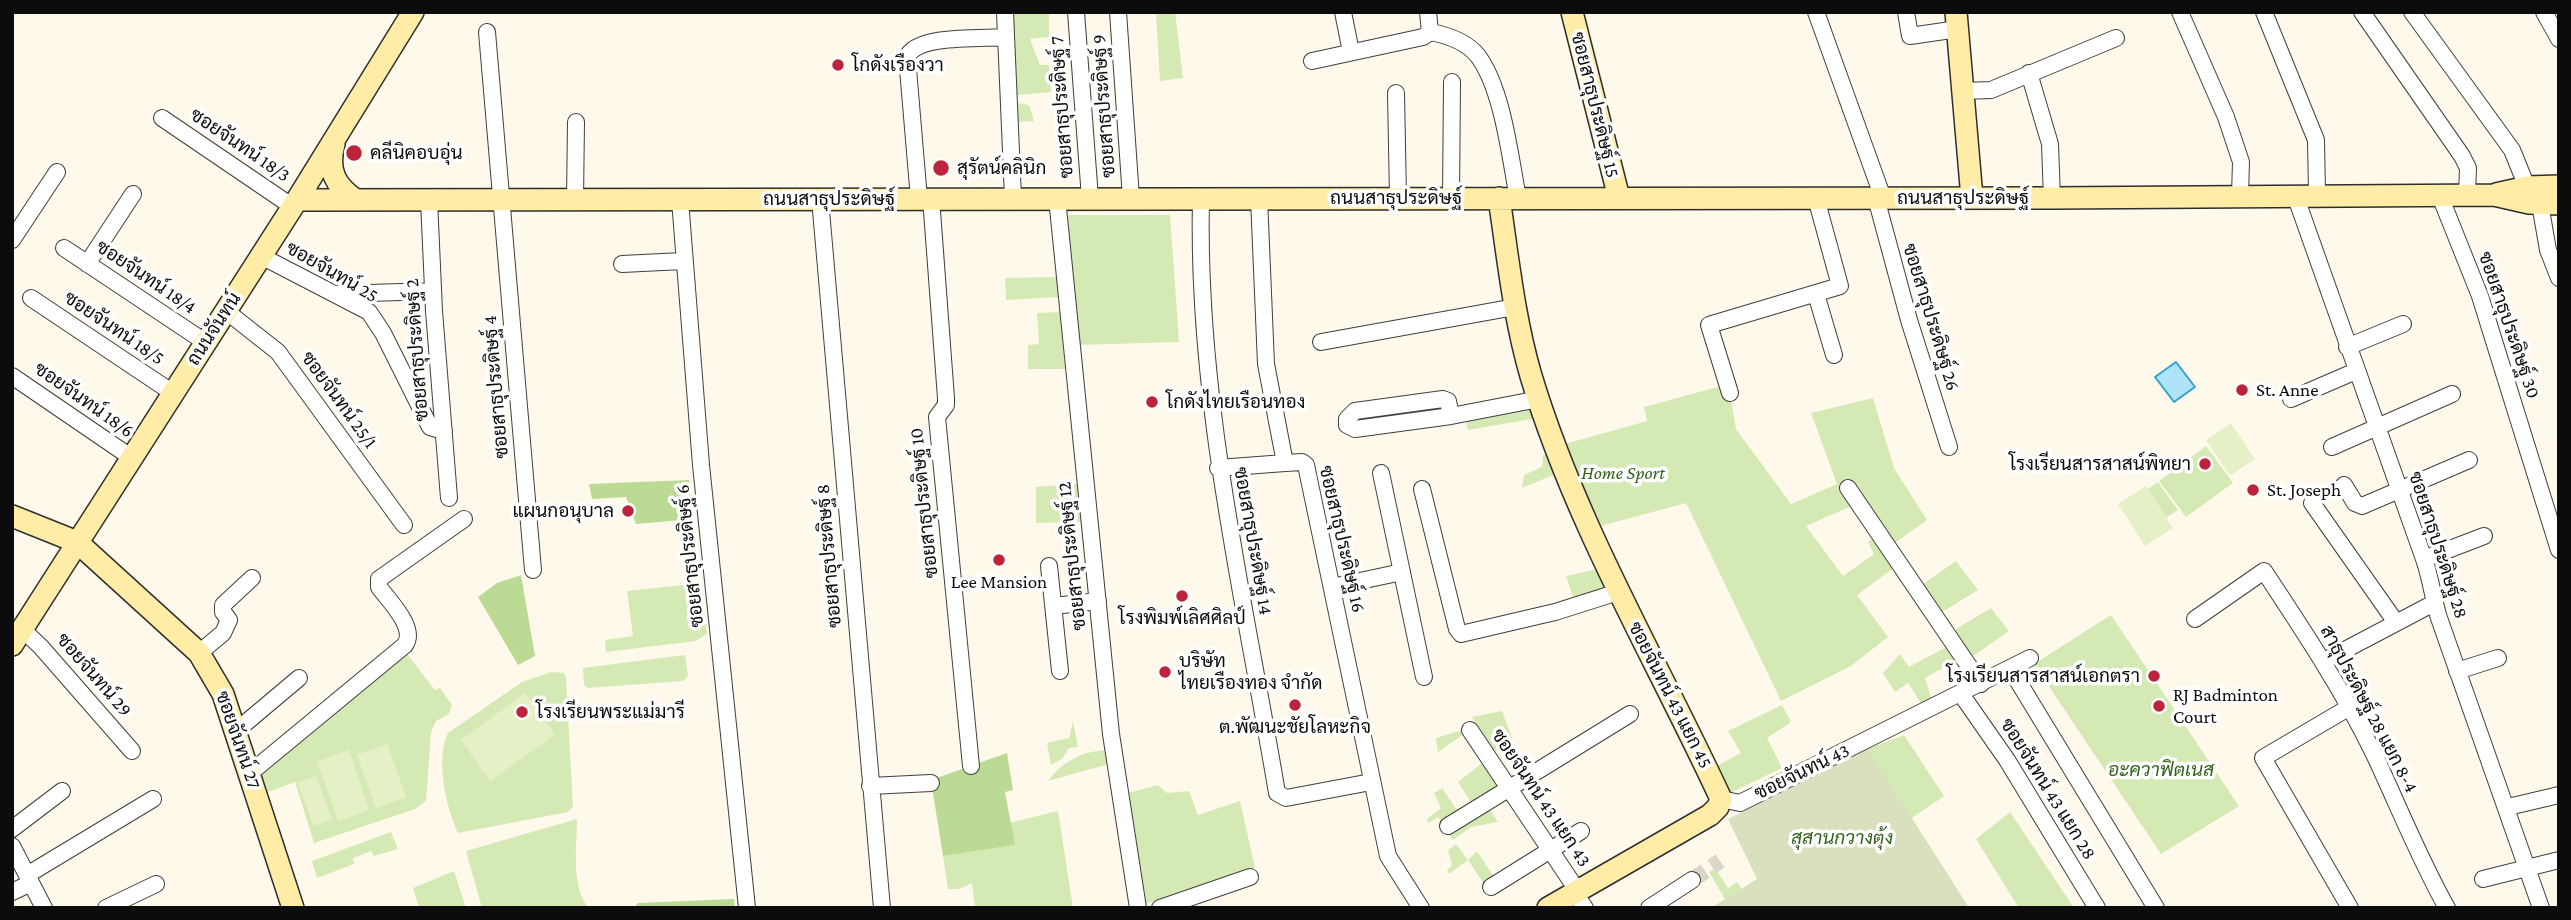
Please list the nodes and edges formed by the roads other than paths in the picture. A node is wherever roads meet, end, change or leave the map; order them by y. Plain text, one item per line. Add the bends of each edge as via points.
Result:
1 (413, 12) edge
2 (1005, 12) edge
3 (1076, 12) edge
4 (1118, 12) edge
5 (1343, 12) edge
6 (1427, 12) edge
7 (1572, 12) edge
8 (1816, 12) edge
9 (1906, 12) edge
10 (2179, 12) edge
11 (2264, 12) edge
12 (2362, 12) edge
13 (2412, 12) edge
14 (2544, 12) edge
15 (1957, 21) edge
16 (487, 32) dead end
17 (1430, 32) junction
18 (1006, 37) junction
19 (2116, 38) dead end
20 (2559, 39) edge
21 (1352, 52) junction
22 (1312, 61) dead end
23 (2029, 72) junction
24 (1452, 82) dead end
25 (1963, 91) junction
26 (1396, 93) dead end
27 (162, 118) dead end
28 (576, 122) dead end
29 (337, 135) junction
30 (57, 172) dead end
31 (2559, 186) edge
32 (133, 194) dead end
33 (2317, 194) junction
34 (2240, 195) junction
35 (2295, 195) junction
36 (2467, 195) junction
37 (2440, 196) junction
38 (925, 198) junction
39 (1013, 198) junction
40 (1057, 198) junction
41 (1090, 198) junction
42 (1131, 198) junction
43 (1201, 198) junction
44 (1259, 198) junction
45 (1398, 198) junction
46 (1451, 198) junction
47 (1508, 198) junction
48 (1619, 198) junction
49 (1816, 198) junction
50 (1879, 198) junction
51 (1972, 198) junction
52 (2052, 198) junction
53 (2542, 198) edge
54 (820, 199) junction
55 (356, 200) junction
56 (429, 200) junction
57 (500, 200) junction
58 (680, 200) junction
59 (575, 201) junction
60 (295, 203) junction
61 (12, 240) edge
62 (64, 248) dead end
63 (261, 256) junction
64 (683, 261) junction
65 (87, 264) junction
66 (622, 264) dead end
67 (2559, 278) edge
68 (433, 291) junction
69 (1816, 294) junction
70 (332, 295) junction
71 (31, 298) dead end
72 (1515, 307) junction
73 (226, 311) junction
74 (2403, 324) dead end
75 (205, 342) junction
76 (1321, 342) dead end
77 (2347, 347) junction
78 (1834, 355) dead end
79 (2356, 371) junction
80 (12, 376) edge
81 (173, 393) junction
82 (1730, 393) dead end
83 (2452, 394) dead end
84 (1539, 399) junction
85 (2291, 399) dead end
86 (1451, 416) junction
87 (2378, 425) junction
88 (444, 431) junction
89 (1949, 447) dead end
90 (2332, 447) dead end
91 (132, 458) junction
92 (2469, 460) dead end
93 (1285, 463) junction
94 (1218, 468) junction
95 (1381, 473) dead end
96 (2344, 485) dead end
97 (1849, 488) dead end
98 (1422, 489) dead end
99 (2400, 492) junction
100 (449, 498) dead end
101 (2551, 502) edge
102 (2312, 503) dead end
103 (12, 516) edge
104 (464, 519) dead end
105 (404, 525) dead end
106 (2484, 536) dead end
107 (77, 542) junction
108 (2559, 550) edge
109 (2424, 559) junction
110 (1049, 566) dead end
111 (533, 570) dead end
112 (1402, 572) junction
113 (252, 578) dead end
114 (1332, 587) junction
115 (1618, 592) junction
116 (1098, 601) junction
117 (2434, 603) junction
118 (1054, 606) junction
119 (2195, 619) dead end
120 (2395, 621) junction
121 (17, 637) edge
122 (199, 653) junction
123 (2030, 658) dead end
124 (2498, 658) dead end
125 (2324, 661) junction
126 (2010, 668) junction
127 (1060, 671) dead end
128 (2457, 671) junction
129 (1424, 677) dead end
130 (299, 678) dead end
131 (1980, 684) junction
132 (1961, 694) junction
133 (2348, 708) junction
134 (1630, 714) dead end
135 (236, 730) junction
136 (1470, 730) dead end
137 (132, 751) dead end
138 (971, 766) dead end
139 (250, 774) junction
140 (1371, 782) junction
141 (931, 783) dead end
142 (870, 786) junction
143 (1509, 786) junction
144 (62, 791) dead end
145 (2559, 795) edge
146 (153, 799) dead end
147 (1721, 799) junction
148 (2508, 807) junction
149 (1448, 826) dead end
150 (12, 829) edge
151 (1581, 831) dead end
152 (12, 846) edge
153 (1552, 850) junction
154 (2559, 860) edge
155 (2528, 867) junction
156 (1250, 877) dead end
157 (29, 879) junction
158 (2483, 879) dead end
159 (1692, 880) tunnel mouth
160 (156, 884) dead end
161 (1490, 887) dead end
162 (12, 892) edge
163 (1570, 901) edge
164 (44, 908) edge
165 (106, 908) edge
166 (293, 908) edge
167 (747, 908) edge
168 (882, 908) edge
169 (1138, 908) edge
170 (1160, 908) edge
171 (1421, 908) edge
172 (1649, 908) edge
173 (2097, 908) edge
174 (2156, 908) edge
175 (2350, 908) edge
176 (2447, 908) edge
177 (2541, 908) edge

1 - 29 main road, ถนนจันทน์
2 - 18 street
3 - 41 street, ซอยสาธุประดิษฐ์ 7
4 - 42 street, ซอยสาธุประดิษฐ์ 9
5 - 21 street
6 - 17 street
7 - 48 main road, ซอยสาธุประดิษฐ์ 15
8 - 50 street, ซอยสาธุประดิษฐ์ 26
9 - 15 street via 1910,36
10 - 34 street via 2241,162
11 - 33 street via 2316,140
12 - 36 street via 2462,156 2468,168
13 - 53 street
14 - 20 street
15 - 25 main road
16 - 57 street, ซอยสาธุประดิษฐ์ 4
17 - 21 street
17 - 47 street via 1456,40 1478,56 1495,95
18 - 38 street, ซอยสาธุประดิษฐ์ 10 via 923,42 910,51 907,57
18 - 39 street
19 - 23 street
21 - 22 street
23 - 25 street via 1991,90
23 - 52 street via 2050,144
24 - 46 street
25 - 51 main road
26 - 45 street
27 - 60 street, ซอยจันทน์ 18/3
28 - 59 street
29 - 55 main road via 331,164 334,177
29 - 60 main road, ถนนจันทน์
30 - 61 street
31 - 53 main road, ถนนสาธุประดิษฐ์
32 - 65 street
33 - 35 main road, ถนนสาธุประดิษฐ์
33 - 37 main road, ถนนสาธุประดิษฐ์
34 - 35 main road, ถนนสาธุประดิษฐ์
34 - 52 main road, ถนนสาธุประดิษฐ์
35 - 77 street, ซอยสาธุประดิษฐ์ 28
36 - 37 main road, ถนนสาธุประดิษฐ์
36 - 53 main road, ถนนสาธุประดิษฐ์
37 - 101 street, ซอยสาธุประดิษฐ์ 30 via 2480,296
38 - 39 main road, ถนนสาธุประดิษฐ์
38 - 54 main road, ถนนสาธุประดิษฐ์
38 - 138 street, ซอยสาธุประดิษฐ์ 10 via 946,398 937,416
39 - 40 main road, ถนนสาธุประดิษฐ์
40 - 41 main road, ถนนสาธุประดิษฐ์
40 - 116 street, ซอยสาธุประดิษฐ์ 12
41 - 42 main road, ถนนสาธุประดิษฐ์
42 - 43 main road, ถนนสาธุประดิษฐ์
43 - 44 main road, ถนนสาธุประดิษฐ์
43 - 94 street, ซอยสาธุประดิษฐ์ 14
44 - 45 main road, ถนนสาธุประดิษฐ์
44 - 93 street via 1266,364
45 - 46 main road, ถนนสาธุประดิษฐ์
46 - 47 main road, ถนนสาธุประดิษฐ์
47 - 48 main road, ถนนสาธุประดิษฐ์
47 - 72 main road, ซอยจันทน์ 43 แยก 45
48 - 49 main road, ถนนสาธุประดิษฐ์
49 - 50 main road, ถนนสาธุประดิษฐ์
49 - 69 street via 1840,286
50 - 51 main road, ถนนสาธุประดิษฐ์
50 - 89 street, ซอยสาธุประดิษฐ์ 26 via 1909,320
51 - 52 main road, ถนนสาธุประดิษฐ์
53 - 67 street via 2548,250
54 - 58 main road, ถนนสาธุประดิษฐ์
54 - 142 street, ซอยสาธุประดิษฐ์ 8
55 - 56 main road, ถนนสาธุประดิษฐ์
55 - 60 main road, ถนนสาธุประดิษฐ์
56 - 57 main road, ถนนสาธุประดิษฐ์
56 - 68 street, ซอยสาธุประดิษฐ์ 2
57 - 59 main road, ถนนสาธุประดิษฐ์
57 - 111 street, ซอยสาธุประดิษฐ์ 4
58 - 59 main road, ถนนสาธุประดิษฐ์
58 - 64 street, ซอยสาธุประดิษฐ์ 6
60 - 63 main road, ถนนจันทน์
62 - 65 street, ซอยจันทน์ 18/4
63 - 70 street, ซอยจันทน์ 25
63 - 73 main road, ถนนจันทน์
64 - 66 street
64 - 167 street, ซอยสาธุประดิษฐ์ 6
65 - 75 street, ซอยจันทน์ 18/4
68 - 70 street
68 - 88 street, ซอยสาธุประดิษฐ์ 2
69 - 78 street
69 - 82 street via 1709,325
70 - 88 street, ซอยจันทน์ 25 via 369,312 430,427
71 - 81 street, ซอยจันทน์ 18/5
72 - 76 street
72 - 84 main road, ซอยจันทน์ 43 แยก 45
73 - 75 main road, ถนนจันทน์
73 - 105 street, ซอยจันทน์ 25/1 via 278,352
74 - 77 street
75 - 81 main road, ถนนจันทน์
77 - 79 street, ซอยสาธุประดิษฐ์ 28
79 - 85 street
79 - 87 street, ซอยสาธุประดิษฐ์ 28
80 - 91 street, ซอยจันทน์ 18/6
81 - 91 main road, ถนนจันทน์
83 - 87 street
84 - 86 street
84 - 115 main road, ซอยจันทน์ 43 แยก 45
86 - 86 street via 1355,429 1347,425 1355,411 1443,399 1448,401
87 - 90 street
87 - 99 street, ซอยสาธุประดิษฐ์ 28
88 - 100 street, ซอยสาธุประดิษฐ์ 2
91 - 107 main road, ถนนจันทน์
92 - 99 street
93 - 94 street
93 - 114 street, ซอยสาธุประดิษฐ์ 16 via 1306,465
94 - 140 street, ซอยสาธุประดิษฐ์ 14 via 1277,793 1286,798
95 - 112 street
96 - 99 street via 2362,506
97 - 131 street
98 - 115 street via 1461,634
99 - 109 street, ซอยสาธุประดิษฐ์ 28
101 - 108 street, ซอยสาธุประดิษฐ์ 30
102 - 120 street
103 - 107 main road
104 - 139 street via 379,579 379,587 409,630 405,645
106 - 109 street
107 - 121 main road, ถนนจันทน์
107 - 122 main road, ซอยจันทน์ 27
109 - 117 street, ซอยสาธุประดิษฐ์ 28
110 - 118 street
112 - 114 street
112 - 129 street
113 - 122 street via 223,605 229,620 226,629
114 - 140 street, ซอยสาธุประดิษฐ์ 16
115 - 147 main road, ซอยจันทน์ 43 แยก 45
116 - 118 street
116 - 169 street, ซอยสาธุประดิษฐ์ 12 via 1112,744
117 - 120 street
117 - 128 street, ซอยสาธุประดิษฐ์ 28
118 - 127 street
119 - 125 street, สาธุประดิษฐ์ 28 แยก 8-4 via 2264,571
120 - 125 street
121 - 137 street, ซอยจันทน์ 29 via 41,646
122 - 135 main road, ซอยจันทน์ 27 via 223,694
123 - 126 street, ซอยจันทน์ 43
124 - 128 street
125 - 133 street, สาธุประดิษฐ์ 28 แยก 8-4
126 - 131 street, ซอยจันทน์ 43
126 - 174 street
128 - 148 street, ซอยสาธุประดิษฐ์ 28
130 - 135 street
131 - 132 street, ซอยจันทน์ 43
132 - 147 street, ซอยจันทน์ 43 via 1740,803
132 - 173 street, ซอยจันทน์ 43 แยก 28
133 - 175 street via 2263,758
133 - 176 street, สาธุประดิษฐ์ 28 แยก 8-4
134 - 143 street
135 - 139 main road, ซอยจันทน์ 27
136 - 143 street, ซอยจันทน์ 43 แยก 43
139 - 166 main road, ซอยจันทน์ 27
140 - 171 street, ซอยสาธุประดิษฐ์ 16 via 1388,856
141 - 142 street
142 - 168 street, ซอยสาธุประดิษฐ์ 8
143 - 149 street
143 - 153 street, ซอยจันทน์ 43 แยก 43
144 - 150 street
145 - 148 street
146 - 157 street
147 - 163 main road via 1710,815
148 - 155 street, ซอยสาธุประดิษฐ์ 28
151 - 153 street
152 - 157 street
153 - 161 street
153 - 163 street, ซอยจันทน์ 43 แยก 43
154 - 155 street
155 - 158 street
155 - 177 street, ซอยสาธุประดิษฐ์ 28
156 - 170 street
157 - 162 street
157 - 164 street
159 - 172 street
160 - 165 street

